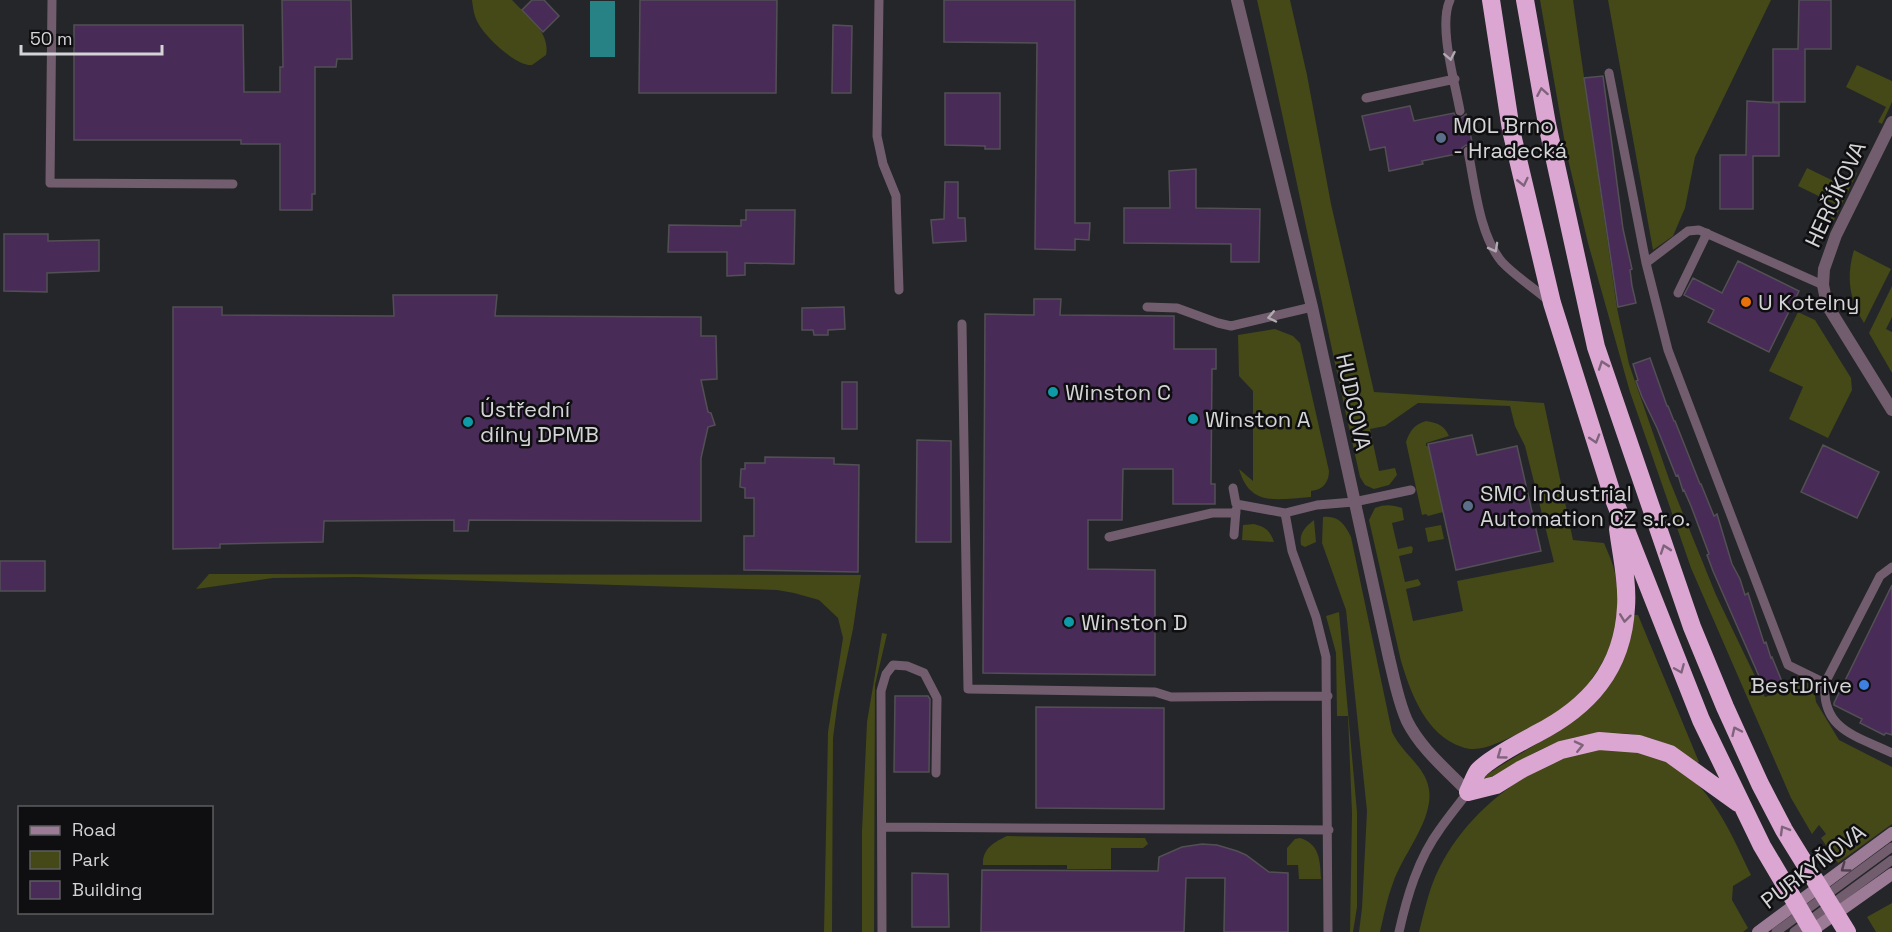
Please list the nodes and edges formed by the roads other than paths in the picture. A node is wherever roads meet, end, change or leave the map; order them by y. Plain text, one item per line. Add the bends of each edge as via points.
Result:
1 (52, 0) edge
2 (879, 0) edge
3 (1237, 0) edge
4 (1450, 0) edge
5 (1491, 0) edge
6 (1526, 0) edge
7 (1609, 73) dead end
8 (1455, 79) junction
9 (1366, 98) dead end
10 (1460, 111) dead end
11 (1892, 122) edge
12 (1468, 151) dead end
13 (233, 184) dead end
14 (1707, 233) junction
15 (1646, 263) junction
16 (1822, 285) junction
17 (899, 290) dead end
18 (1678, 293) dead end
19 (1552, 303) junction
20 (1147, 307) dead end
21 (1312, 307) junction
22 (962, 324) dead end
23 (1892, 410) edge
24 (1233, 488) dead end
25 (1411, 490) dead end
26 (1613, 497) junction
27 (1354, 502) junction
28 (1236, 509) junction
29 (1285, 513) junction
30 (1234, 535) dead end
31 (1109, 537) dead end
32 (1892, 567) edge
33 (1825, 683) junction
34 (1328, 696) junction
35 (1892, 753) edge
36 (936, 773) dead end
37 (1468, 792) junction
38 (1741, 805) junction
39 (883, 826) junction
40 (1329, 830) junction
41 (1892, 833) edge
42 (1892, 847) edge
43 (1892, 860) edge
44 (1892, 874) edge
45 (882, 932) edge
46 (1328, 932) edge
47 (1399, 932) edge
48 (1758, 932) edge
49 (1776, 932) edge
50 (1794, 932) edge
51 (1812, 932) edge
52 (1847, 932) edge

1 - 13 lane via 50,183
2 - 17 lane via 877,136 896,196
3 - 21 street, HUDCOVA
4 -> 8 lane via 1446,35
5 -> 19 highway via 1511,130
52 -> 6 highway via 1760,784 1700,647 1596,347 1547,124
7 - 15 lane
8 - 9 lane
8 - 10 lane
11 - 16 street, HERČÍKOVA via 1836,235
12 -> 19 lane via 1491,246 1502,262
14 - 15 lane via 1688,231
14 - 16 lane
14 - 18 lane
15 - 33 lane via 1668,350 1788,665
16 - 23 street via 1827,305
19 -> 26 highway
21 -> 20 lane via 1231,326 1177,308
21 - 27 street, HUDCOVA
22 - 34 lane via 968,689 1155,692 1171,697
24 - 28 lane
25 - 27 lane
26 -> 37 highway via 1627,605 1616,657 1601,683 1575,711 1511,747 1478,771
26 -> 38 highway via 1701,720
27 - 29 lane
27 - 37 street, HUDCOVA via 1407,720 1418,738
28 - 29 lane
28 - 30 lane
28 - 31 lane
29 - 34 lane via 1292,551 1323,638
32 - 33 lane via 1880,576
33 - 35 lane via 1827,710 1839,727
34 - 40 lane
36 - 39 lane via 937,698 924,673 893,665 881,691
37 -> 38 highway via 1496,785 1561,750 1599,741 1639,744 1670,754
37 - 47 lane via 1427,850 1411,887
38 - 51 highway
39 - 40 lane
39 - 45 lane
40 - 46 lane
41 -> 48 street, PURKYŇOVA
42 - 49 lane
43 - 50 lane
44 - 51 street

